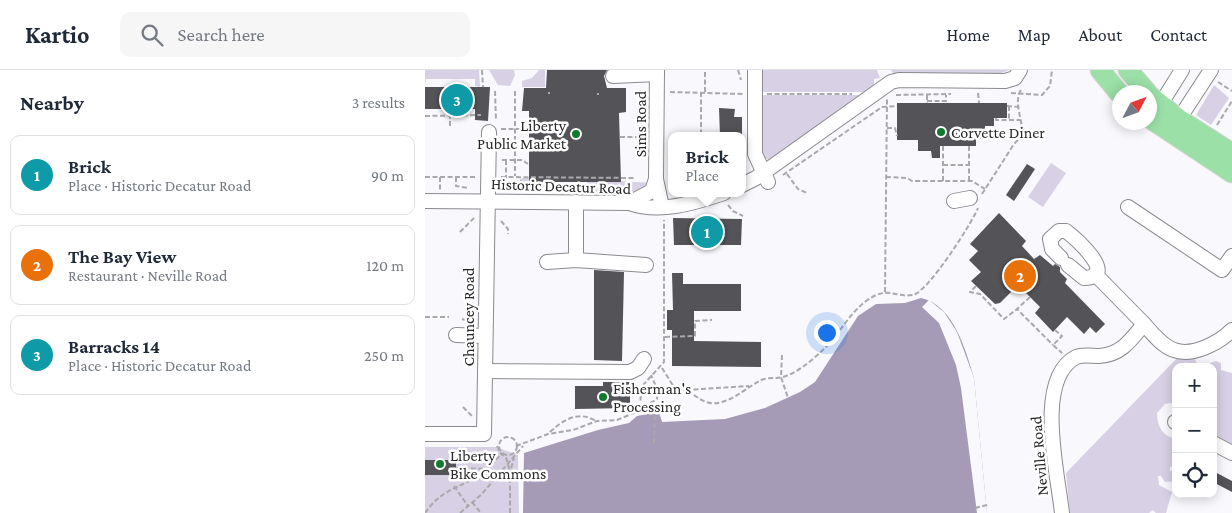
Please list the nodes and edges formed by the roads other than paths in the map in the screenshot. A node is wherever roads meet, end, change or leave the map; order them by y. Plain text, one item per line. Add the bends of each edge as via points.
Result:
1 (755, 70) edge
2 (1020, 70) edge
3 (1100, 70) edge
4 (1128, 70) edge
5 (1182, 70) edge
6 (657, 72) edge
7 (1209, 72) edge
8 (613, 76) dead end
9 (888, 76) edge
10 (1112, 85) edge
11 (1139, 85) edge
12 (1157, 98) edge
13 (1157, 106) edge
14 (1157, 107) edge
15 (1179, 119) junction
16 (494, 135) road end
17 (1232, 153) edge
18 (1232, 173) edge
19 (766, 177) junction
20 (656, 179) junction
21 (746, 184) edge
22 (725, 198) edge
23 (970, 198) dead end
24 (425, 201) edge
25 (954, 201) dead end
26 (487, 202) junction
27 (576, 202) junction
28 (629, 202) junction
29 (1128, 207) dead end
30 (663, 212) junction
31 (1232, 256) edge
32 (576, 260) junction
33 (547, 262) dead end
34 (646, 265) dead end
35 (1095, 274) junction
36 (1144, 324) junction
37 (1231, 333) edge
38 (456, 335) dead end
39 (485, 336) junction
40 (644, 359) dead end
41 (485, 371) junction
42 (425, 434) edge
43 (1217, 445) edge
44 (1232, 453) edge
45 (1062, 513) edge

1 - 19 street via 755,154
2 - 9 street via 1015,78 1005,81 899,80
3 - 10 main road
4 - 11 main road
5 - 12 street
6 - 8 street
6 - 20 street, Sims Road
7 - 15 street
9 - 19 street
13 - 15 main road
14 - 18 main road
15 - 17 main road
16 - 26 street, Chauncey Road via 488,157
19 - 21 street
20 - 28 street via 652,191
20 - 30 street, Sims Road
22 - 30 street, Historic Decatur Road
23 - 25 street
24 - 26 street, Historic Decatur Road
26 - 27 street, Historic Decatur Road
26 - 39 street, Chauncey Road
27 - 28 street, Historic Decatur Road
27 - 32 street
28 - 30 street, Historic Decatur Road
29 - 31 street via 1222,270
32 - 33 street
32 - 34 street
35 - 35 street via 1084,278 1052,249 1050,240 1059,231 1066,231 1093,256 1097,262
35 - 36 street
36 - 37 street via 1159,340 1182,352 1207,346
36 - 45 street, Neville Road via 1126,346 1113,353 1081,356 1070,362 1056,380 1052,426
38 - 39 street
39 - 41 street, Chauncey Road
40 - 41 street via 638,368 630,372
41 - 42 street, Chauncey Road via 484,434
43 - 44 street

